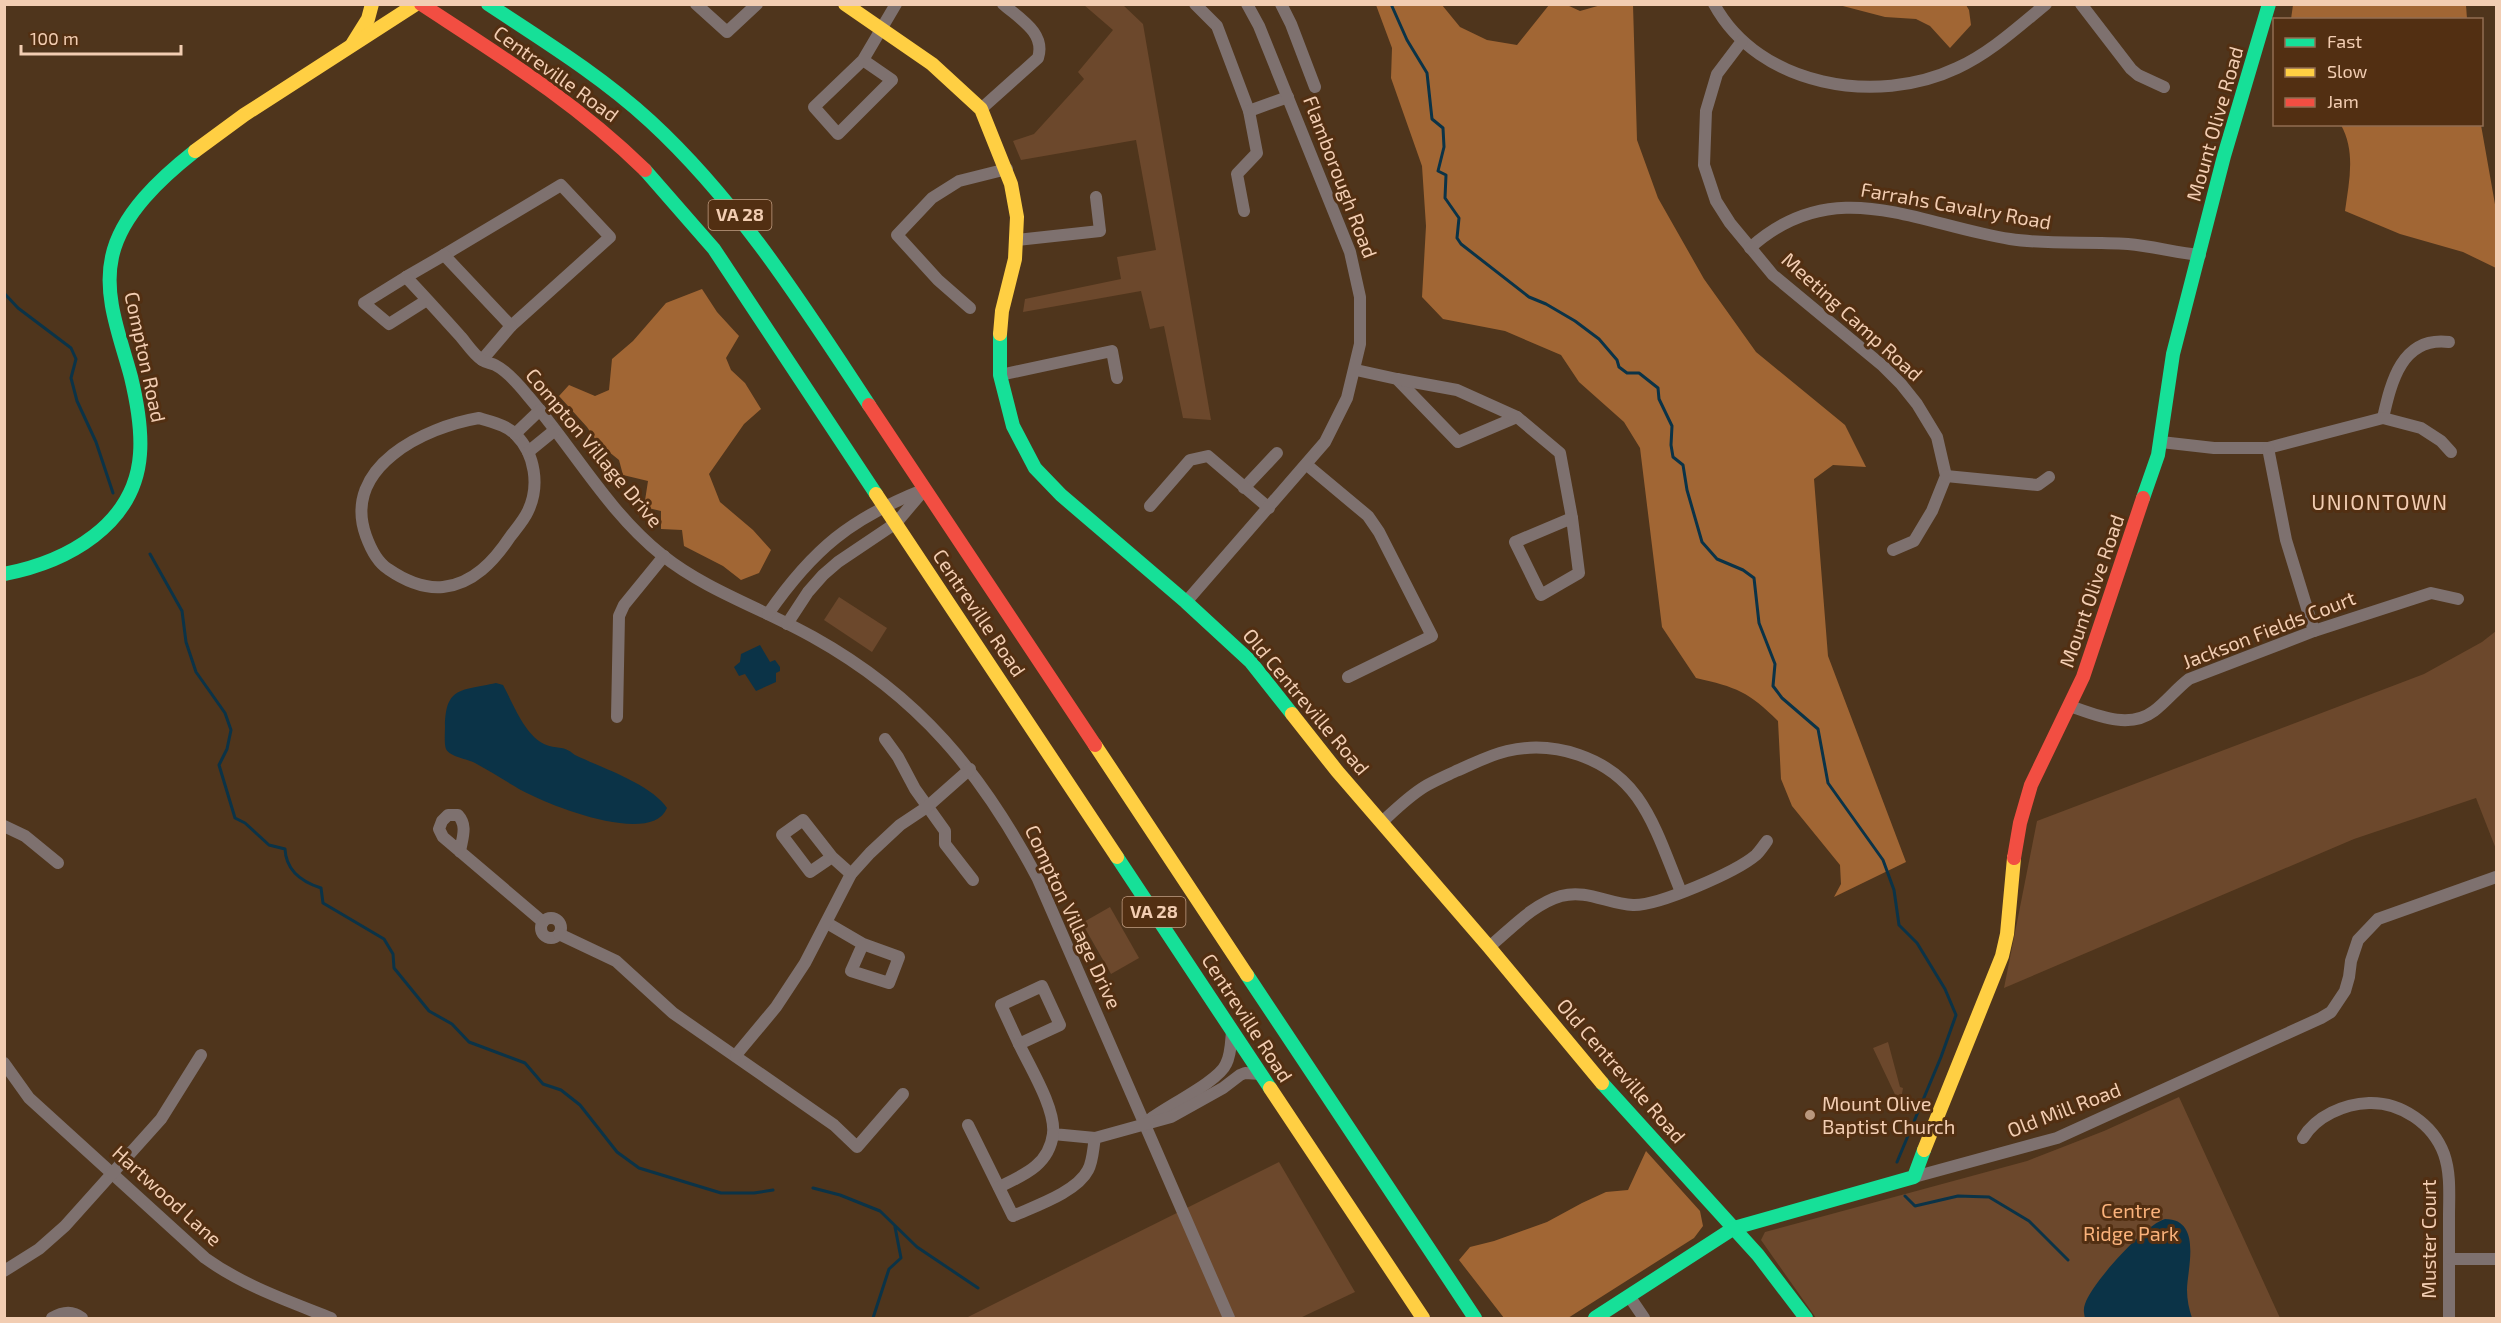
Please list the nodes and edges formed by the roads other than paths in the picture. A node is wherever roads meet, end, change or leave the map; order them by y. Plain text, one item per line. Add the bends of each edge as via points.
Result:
1 (372, 4) edge
2 (416, 4) edge
3 (421, 4) edge
4 (488, 4) edge
5 (513, 4) edge
6 (696, 4) edge
7 (757, 4) edge
8 (845, 4) edge
9 (896, 4) edge
10 (1003, 4) edge
11 (1195, 4) edge
12 (1247, 4) edge
13 (1281, 4) edge
14 (1714, 4) edge
15 (2046, 4) edge
16 (2081, 4) edge
17 (2270, 4) edge
18 (880, 30) junction
19 (533, 35) junction
20 (1742, 41) junction
21 (353, 43) junction
22 (863, 60) junction
23 (1315, 87) dead end
24 (2164, 87) dead end
25 (1288, 97) junction
26 (981, 109) junction
27 (1249, 111) junction
28 (1006, 169) junction
29 (1096, 197) dead end
30 (1244, 211) dead end
31 (1017, 240) junction
32 (1750, 248) junction
33 (444, 255) junction
34 (2200, 255) junction
35 (406, 277) junction
36 (427, 300) junction
37 (970, 308) dead end
38 (511, 326) junction
39 (2449, 342) dead end
40 (482, 360) junction
41 (1356, 370) junction
42 (1000, 375) junction
43 (1117, 378) dead end
44 (1397, 379) junction
45 (540, 410) junction
46 (1517, 417) junction
47 (2383, 418) junction
48 (555, 430) junction
49 (515, 434) junction
50 (2161, 442) junction
51 (2268, 448) junction
52 (528, 452) junction
53 (2451, 452) dead end
54 (1277, 453) dead end
55 (1307, 465) junction
56 (1946, 476) junction
57 (2049, 477) dead end
58 (1244, 488) junction
59 (925, 489) junction
60 (884, 505) junction
61 (1150, 506) dead end
62 (1269, 508) junction
63 (1572, 518) junction
64 (896, 522) junction
65 (1893, 550) dead end
66 (664, 556) junction
67 (4, 574) edge
68 (2458, 599) dead end
69 (1186, 602) junction
70 (768, 614) junction
71 (787, 624) junction
72 (2314, 631) junction
73 (1348, 677) dead end
74 (2070, 706) junction
75 (617, 717) dead end
76 (885, 739) dead end
77 (970, 769) junction
78 (927, 807) junction
79 (1382, 822) junction
80 (4, 826) edge
81 (1767, 841) dead end
82 (460, 852) dead end
83 (832, 857) dead end
84 (58, 864) dead end
85 (851, 874) junction
86 (2496, 877) edge
87 (974, 880) dead end
88 (1681, 892) junction
89 (827, 923) junction
90 (863, 944) dead end
91 (1490, 947) junction
92 (1232, 1030) junction
93 (1019, 1044) junction
94 (201, 1055) dead end
95 (736, 1055) junction
96 (4, 1063) edge
97 (1261, 1074) junction
98 (903, 1094) dead end
99 (1145, 1124) junction
100 (968, 1125) dead end
101 (1053, 1134) junction
102 (1095, 1138) junction
103 (2302, 1138) dead end
104 (112, 1174) junction
105 (1914, 1177) junction
106 (999, 1187) junction
107 (1734, 1228) junction
108 (2450, 1259) junction
109 (2496, 1259) edge
110 (4, 1271) edge
111 (1629, 1296) junction
112 (52, 1318) edge
113 (82, 1318) edge
114 (332, 1318) edge
115 (1229, 1318) edge
116 (1423, 1318) edge
117 (1475, 1318) edge
118 (1595, 1318) edge
119 (1644, 1318) edge
120 (1806, 1318) edge
121 (2448, 1318) edge

1 - 21 main road
2 - 21 main road, Compton Road
3 - 60 main road, Centreville Road / VA 28 via 565,99 651,175 714,249
4 - 19 main road, Centreville Road / VA 28
5 - 19 main road
6 - 7 street via 727,32
8 - 18 main road, Old Centreville Road
9 - 18 street
10 - 26 street via 1036,33 1042,48 1038,58
11 - 27 street via 1217,26
12 - 25 street, Flamborough Road
13 - 23 street
14 - 20 street
15 - 20 street via 1972,60 1905,85 1863,87 1818,80 1779,65
16 - 24 street via 2131,69
17 - 34 main road, Mount Olive Road via 2224,156
18 - 22 street
18 - 26 main road, Old Centreville Road via 932,64
19 - 59 main road, Centreville Road / VA 28 via 622,97 667,136 722,194 792,288
20 - 32 street, Meeting Camp Road via 1726,59 1712,86 1703,152 1716,201
21 - 67 main road, Compton Road via 199,148 148,196 130,219 111,259 110,287 141,427 141,458 135,484 120,510 90,540 46,564
22 - 22 street via 892,80 838,134 814,107
25 - 27 street
25 - 41 street, Flamborough Road via 1356,274 1361,320
26 - 28 main road, Old Centreville Road
27 - 30 street via 1257,153 1237,174
28 - 31 main road, Old Centreville Road via 1014,199
28 - 37 street via 959,181 932,198 897,235
29 - 31 street via 1100,231
31 - 42 main road, Old Centreville Road via 1002,311
32 - 34 street, Farrahs Cavalry Road via 1786,222 1830,209 1860,207 1894,211 2010,239 2128,244
32 - 56 street, Meeting Camp Road via 1788,289 1901,384 1937,437
33 - 35 street
33 - 38 street
33 - 38 street via 561,184 610,237
34 - 50 main road, Mount Olive Road via 2173,354
35 - 36 street, Compton Village Drive
35 - 36 street via 364,303 389,324
36 - 40 street, Compton Village Drive
38 - 40 street
39 - 47 street via 2432,340 2410,353 2391,381
40 - 45 street, Compton Village Drive via 497,366
41 - 44 street
41 - 55 street, Flamborough Road via 1339,419
42 - 43 street via 1112,351
42 - 69 main road, Old Centreville Road via 1013,426 1035,468
44 - 46 street via 1457,390
44 - 46 street via 1458,442
45 - 48 street, Compton Village Drive
45 - 49 street
46 - 63 street via 1560,453
47 - 51 street
47 - 53 street via 2421,428
48 - 52 street
48 - 66 street, Compton Village Drive via 636,531
49 - 52 street
49 - 52 street via 479,418 457,422 391,454 372,475 362,500 363,528 370,548 385,568 414,584 443,587 476,576 502,550 528,511 534,486
50 - 51 street via 2214,448
50 - 74 main road, Mount Olive Road via 2144,502
51 - 72 street via 2286,540
54 - 58 street
55 - 62 street, Flamborough Road
55 - 73 street via 1368,516 1432,636
56 - 57 street via 2038,485
56 - 65 street via 1914,541
58 - 61 street via 1208,456 1190,460
58 - 62 street
59 - 60 street
59 - 64 street
59 - 117 main road, Centreville Road / VA 28
60 - 64 main road, Centreville Road / VA 28
60 - 70 street via 810,560
62 - 69 street, Flamborough Road
63 - 63 street via 1579,573 1541,594 1515,542
64 - 71 street via 831,568 808,592
64 - 92 main road, Centreville Road / VA 28
66 - 70 street, Compton Village Drive via 698,579
66 - 75 street via 619,616
68 - 72 street, Jackson Fields Court via 2431,593
69 - 79 main road, Old Centreville Road via 1250,661
70 - 71 street, Compton Village Drive
71 - 77 street, Compton Village Drive via 834,649 897,694
72 - 74 street, Jackson Fields Court via 2189,679 2154,712 2129,721
74 - 105 main road, Mount Olive Road via 2025,803 2013,862 2002,956
76 - 78 street
77 - 78 street
77 - 99 street, Compton Village Drive via 1012,829 1038,879
78 - 85 street via 900,825
78 - 87 street via 945,831 945,844
79 - 88 street via 1427,785 1484,759 1516,749 1560,750 1603,766 1632,790 1653,826
79 - 91 main road, Old Centreville Road
80 - 84 street via 25,836
81 - 88 street via 1741,865
82 - 95 street via 543,922 557,920 559,934 616,962 673,1012
83 - 85 street
85 - 89 street
86 - 105 street, Old Mill Road via 2378,919 2356,945 2345,991 2331,1012 2321,1018 2057,1138
88 - 91 street via 1640,905 1587,895 1559,897 1530,912
89 - 90 street
89 - 95 street via 777,1007
91 - 107 main road, Old Centreville Road via 1592,1072
92 - 97 main road, Centreville Road / VA 28
92 - 99 street via 1224,1069
93 - 93 street via 1001,1005 1042,986 1060,1025
93 - 101 street via 1053,1121
94 - 104 street via 161,1119
95 - 98 street via 857,1146
96 - 104 street, Hartwood Lane via 29,1098
97 - 99 street via 1245,1073 1178,1114
97 - 116 main road, Centreville Road / VA 28
99 - 102 street
99 - 115 street, Compton Village Drive
100 - 106 street
101 - 102 street
101 - 106 street via 1039,1164
102 - 106 street via 1090,1167 1072,1187 1013,1216
103 - 108 street, Muster Court via 2327,1115 2355,1105 2391,1106 2421,1121 2438,1141 2448,1165
104 - 110 street via 54,1237
104 - 114 street, Hartwood Lane via 224,1271 252,1287
105 - 107 main road, Old Mill Road
107 - 111 main road, Old Mill Road
107 - 120 main road, Old Centreville Road
108 - 109 street
108 - 121 street, Muster Court
111 - 118 main road, Old Mill Road
111 - 119 street
112 - 113 street via 62,1312

